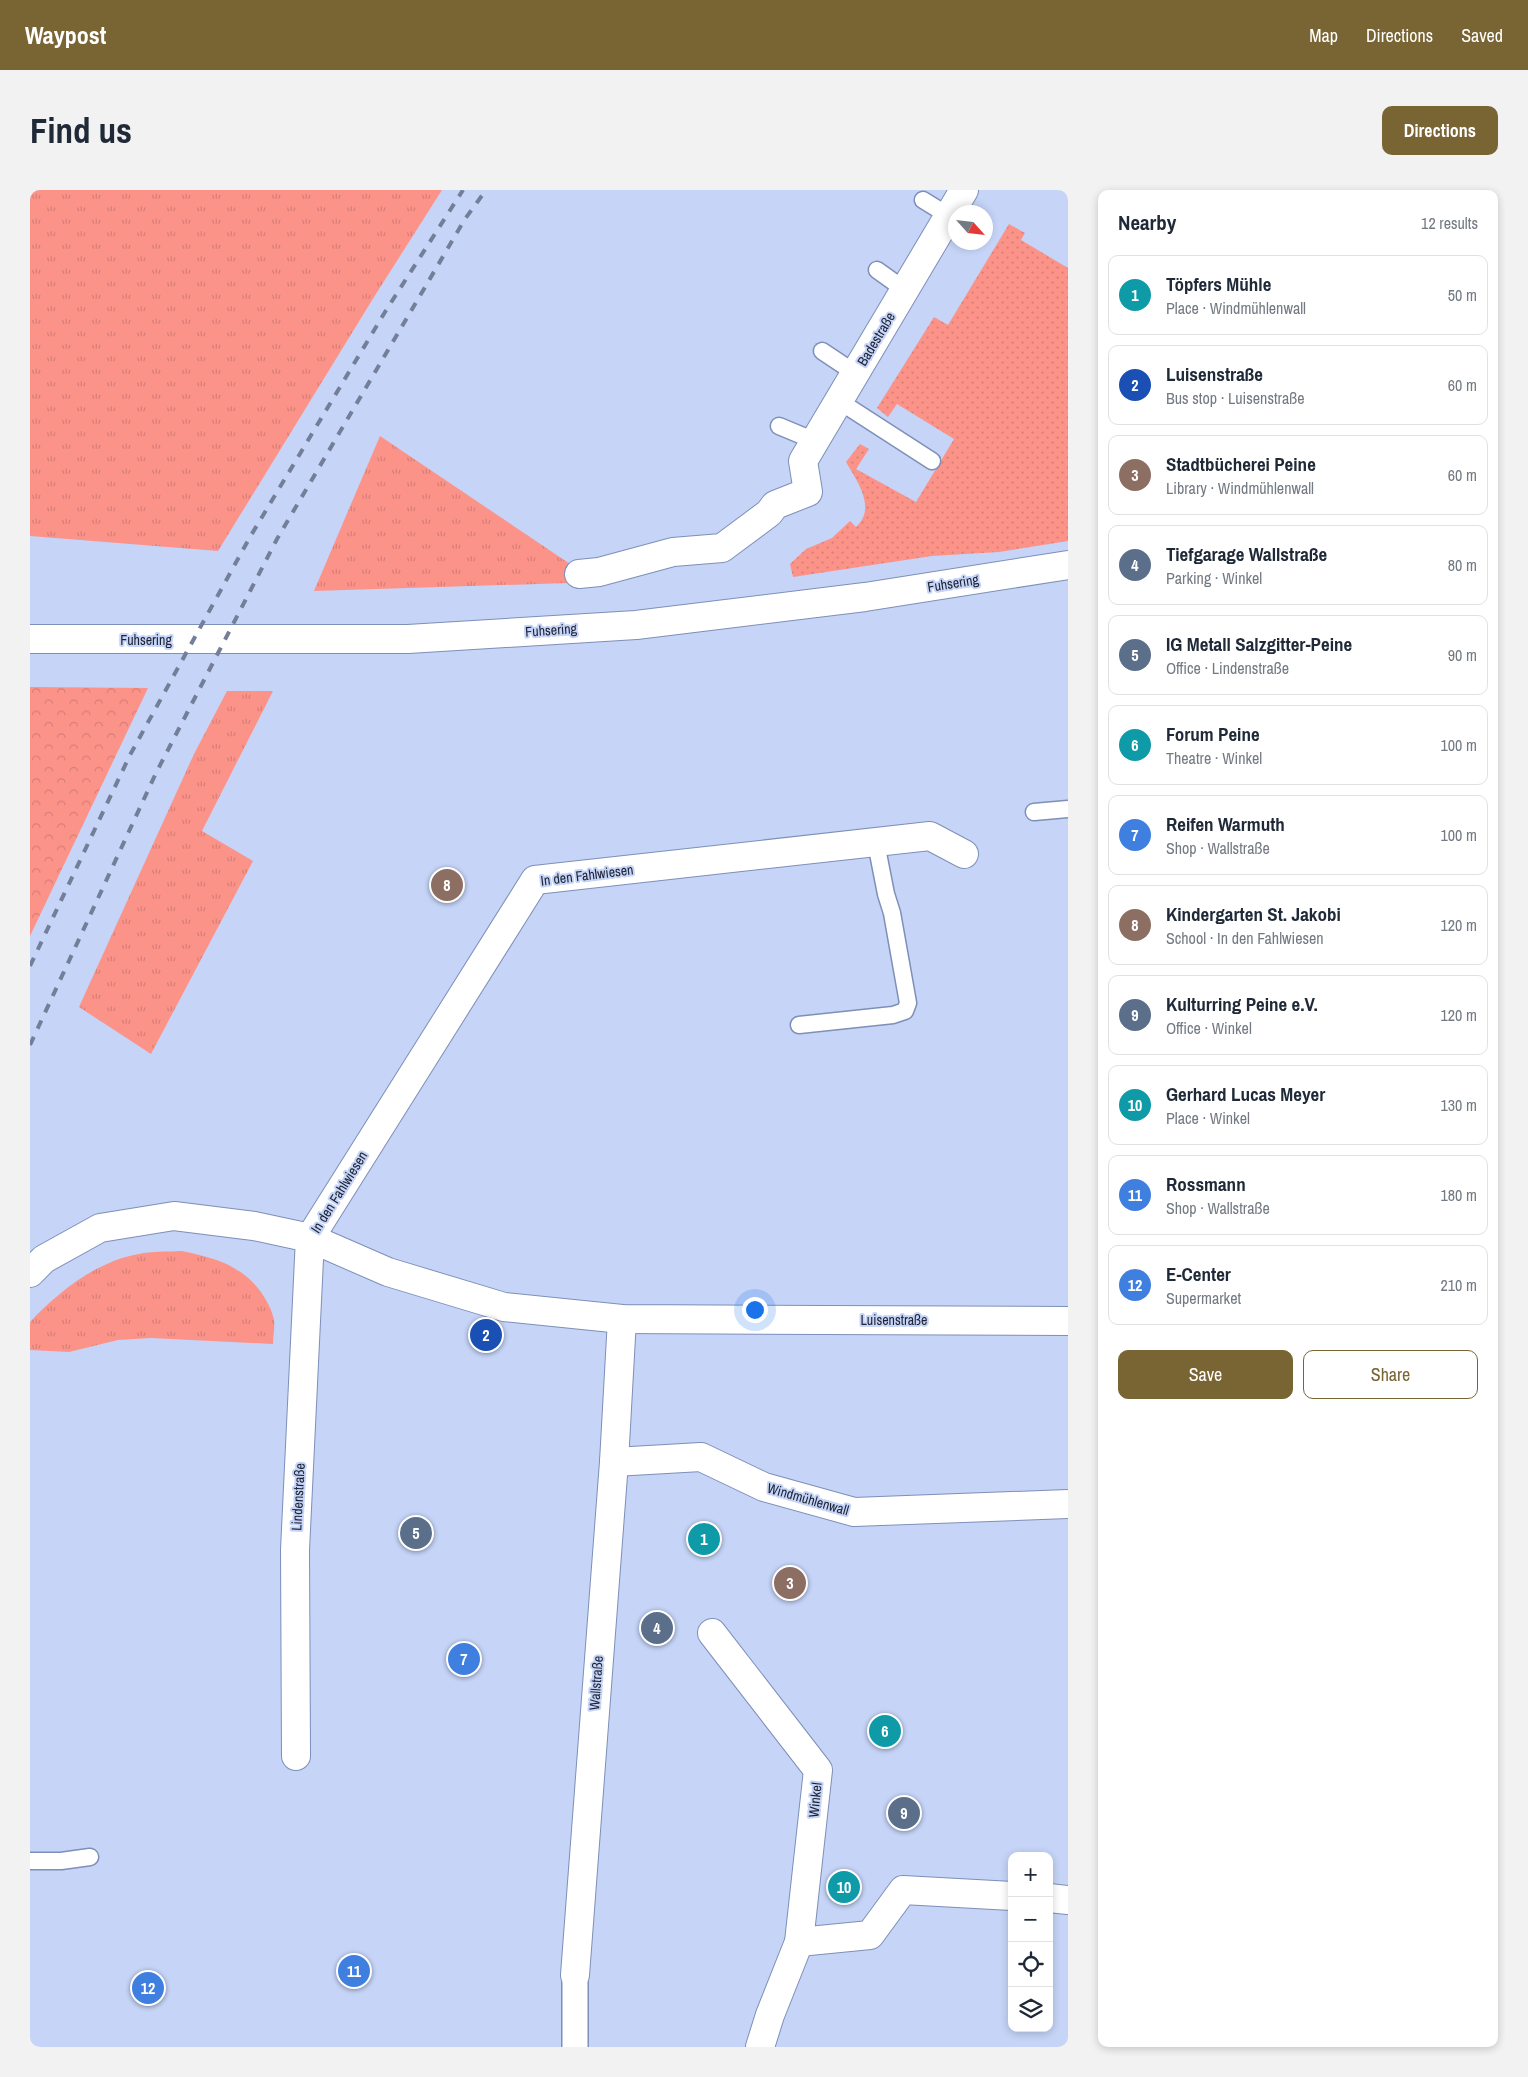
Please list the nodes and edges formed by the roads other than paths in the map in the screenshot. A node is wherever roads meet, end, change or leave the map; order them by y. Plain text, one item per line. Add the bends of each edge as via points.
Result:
1 (964, 190) edge
2 (923, 200) dead end
3 (955, 205) edge
4 (948, 215) edge
5 (948, 218) edge
6 (877, 270) dead end
7 (905, 290) junction
8 (822, 351) dead end
9 (855, 373) junction
10 (839, 401) junction
11 (779, 426) dead end
12 (815, 441) junction
13 (932, 461) dead end
14 (1068, 565) edge
15 (579, 574) dead end
16 (30, 639) edge
17 (1068, 809) edge
18 (1034, 812) dead end
19 (876, 843) junction
20 (964, 854) dead end
21 (799, 1025) dead end
22 (310, 1238) junction
23 (30, 1273) edge
24 (622, 1319) junction
25 (1068, 1321) edge
26 (614, 1462) junction
27 (1068, 1504) edge
28 (712, 1633) dead end
29 (296, 1756) dead end
30 (90, 1857) dead end
31 (30, 1861) edge
32 (1008, 1896) edge
33 (1053, 1898) edge
34 (1068, 1900) edge
35 (799, 1942) junction
36 (575, 1975) joint
37 (575, 2047) edge
38 (760, 2047) edge

1 - 3 street, Badestraße
2 - 4 lane
5 - 7 street, Badestraße
6 - 7 lane
7 - 9 street, Badestraße
8 - 9 lane
9 - 10 street, Badestraße
10 - 12 street, Badestraße
10 - 13 lane
11 - 12 lane
12 - 15 street, Badestraße via 803,461 808,492 775,505 722,548 673,552 599,572
14 - 16 street, Fuhsering via 865,597 636,625 408,639
17 - 18 lane
19 - 20 street, In den Fahlwiesen via 930,836
19 - 21 lane via 908,1003 905,1011
19 - 22 street, In den Fahlwiesen via 535,880
22 - 23 street, Luisenstraße via 254,1226 174,1216 100,1228 44,1258
22 - 24 street, Luisenstraße via 388,1272 504,1307
22 - 29 street, Lindenstraße via 296,1550
24 - 25 street, Luisenstraße
24 - 26 street, Wallstraße
26 - 27 street, Windmühlenwall via 701,1457 764,1487 854,1512
26 - 36 street, Wallstraße
28 - 35 street, Winkel via 818,1770
30 - 31 lane
32 - 35 street via 903,1890 870,1935
33 - 34 street
35 - 38 street, Winkel
36 - 37 street, Wallstraße

